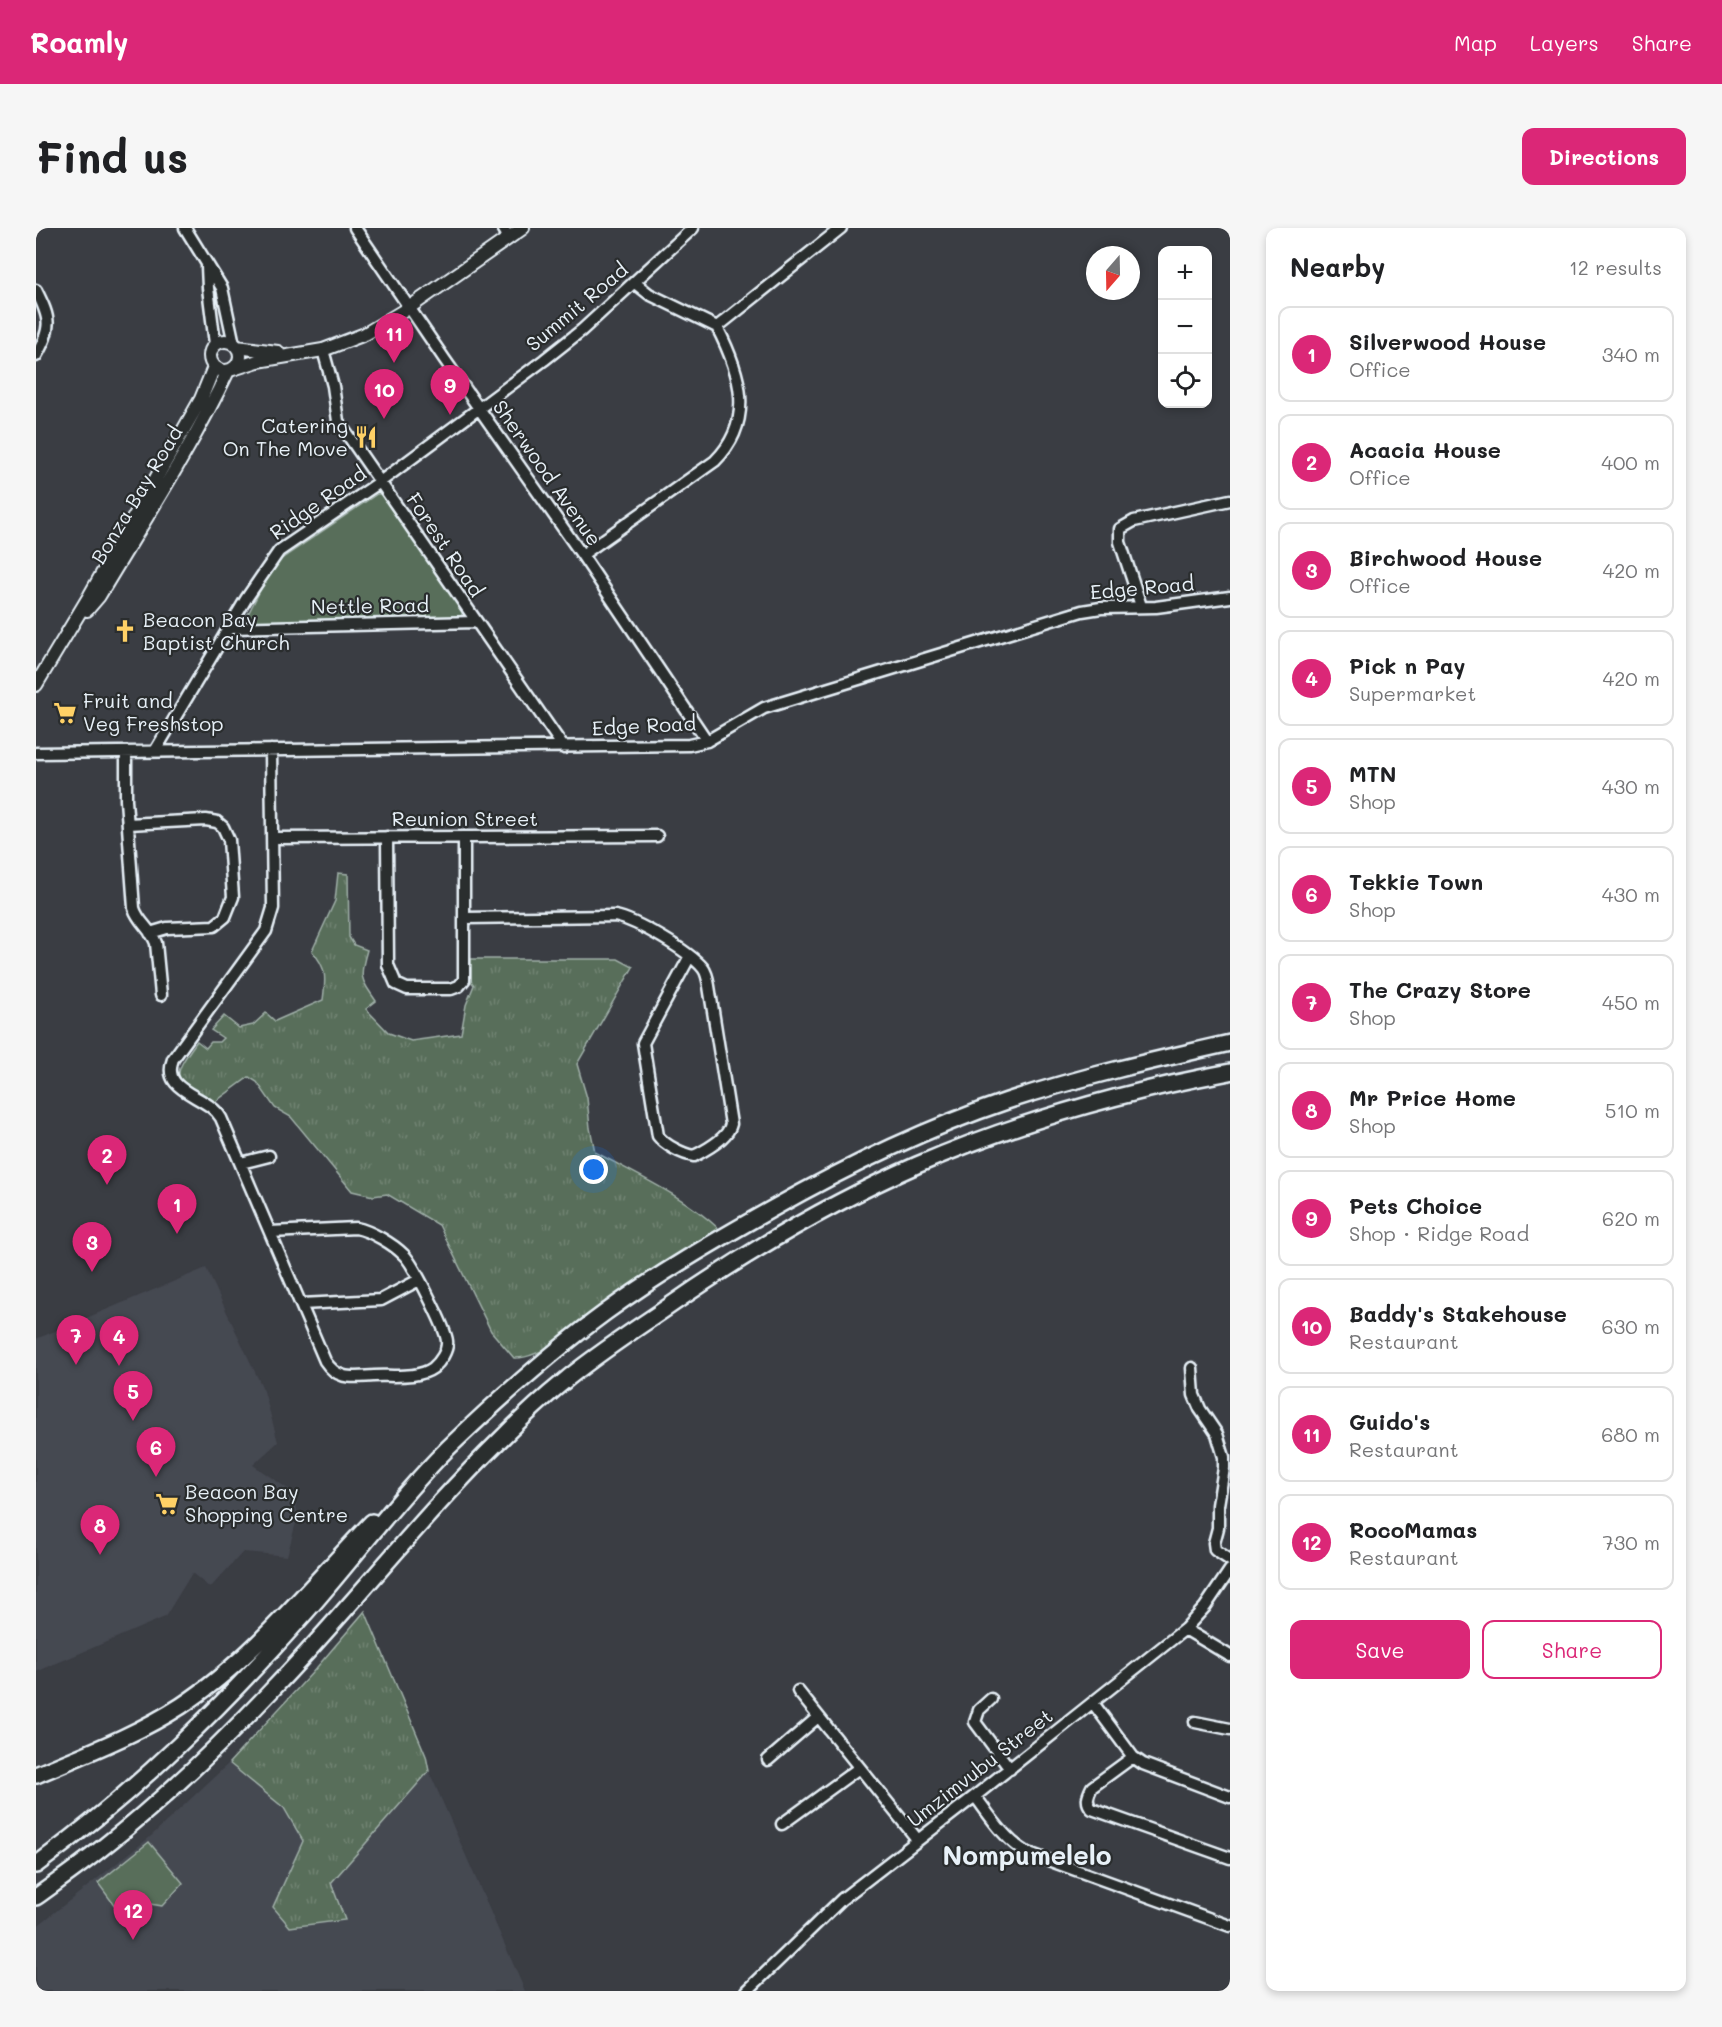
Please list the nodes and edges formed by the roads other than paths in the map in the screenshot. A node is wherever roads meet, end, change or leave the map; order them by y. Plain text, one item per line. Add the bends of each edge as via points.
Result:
1 (185, 228) edge
2 (355, 228) edge
3 (523, 228) edge
4 (693, 228) edge
5 (841, 228) edge
6 (506, 233) edge
7 (207, 265) junction
8 (635, 283) junction
9 (36, 290) edge
10 (411, 307) junction
11 (717, 327) junction
12 (215, 344) junction
13 (235, 345) junction
14 (323, 350) junction
15 (304, 353) junction
16 (36, 356) edge
17 (214, 367) junction
18 (231, 370) junction
19 (480, 409) junction
20 (380, 482) junction
21 (1230, 500) edge
22 (582, 555) junction
23 (1230, 597) edge
24 (1141, 606) junction
25 (476, 622) junction
26 (230, 627) junction
27 (68, 631) junction
28 (36, 685) edge
29 (706, 741) junction
30 (564, 747) junction
31 (271, 750) junction
32 (155, 751) junction
33 (126, 752) junction
34 (36, 753) edge
35 (128, 824) junction
36 (657, 836) dead end
37 (387, 837) junction
38 (464, 837) junction
39 (273, 838) junction
40 (465, 918) junction
41 (150, 933) junction
42 (690, 956) junction
43 (161, 995) dead end
44 (1230, 1043) edge
45 (1230, 1072) edge
46 (1230, 1079) edge
47 (1154, 1087) junction
48 (269, 1156) dead end
49 (241, 1163) junction
50 (270, 1232) junction
51 (419, 1280) junction
52 (302, 1304) junction
53 (1192, 1368) dead end
54 (1227, 1463) edge
55 (405, 1495) junction
56 (1230, 1560) edge
57 (1230, 1570) edge
58 (1185, 1629) junction
59 (1230, 1656) edge
60 (798, 1691) dead end
61 (991, 1699) dead end
62 (1093, 1703) junction
63 (818, 1717) junction
64 (1196, 1722) dead end
65 (1229, 1726) edge
66 (1133, 1757) junction
67 (768, 1760) dead end
68 (859, 1768) junction
69 (1010, 1769) junction
70 (36, 1775) edge
71 (975, 1796) junction
72 (1230, 1797) edge
73 (782, 1824) dead end
74 (917, 1839) junction
75 (1230, 1858) edge
76 (36, 1866) edge
77 (36, 1897) edge
78 (1230, 1926) edge
79 (747, 1991) edge

1 - 7 street
2 - 10 street, Sherwood Avenue
3 - 6 main road
4 - 8 street, Summit Road
5 - 11 street
6 - 10 main road
7 - 12 street
7 - 13 street via 222,288
8 - 11 street via 649,294
8 - 19 street, Summit Road via 582,330
9 - 16 street via 48,316 48,329
10 - 14 main road via 365,334
10 - 19 street, Sherwood Avenue
11 - 22 street via 733,363 741,407 731,440 715,461
12 - 13 main road via 224,341
12 - 17 main road via 209,358
13 - 15 main road via 267,352
13 - 18 main road via 240,356
14 - 15 main road
14 - 20 street, Forest Road via 338,421
15 - 18 main road
17 - 18 main road
17 - 27 main road, Bonza Bay Road via 201,399
18 - 27 main road, Bonza Bay Road via 99,597
19 - 20 street, Ridge Road
19 - 22 street, Sherwood Avenue
20 - 25 street, Forest Road
20 - 26 street, Ridge Road via 279,551
21 - 24 street via 1134,521 1120,529 1120,542
22 - 29 street, Sherwood Avenue
23 - 24 street, Edge Road
24 - 29 street, Edge Road via 1082,611 764,708
25 - 26 street, Nettle Road
25 - 30 street, Forest Road
26 - 32 street, Ridge Road
27 - 28 main road, Bonza Bay Road
29 - 30 street, Edge Road via 688,745
30 - 31 street, Edge Road
31 - 32 street, Edge Road
31 - 39 street
32 - 33 street, Edge Road
33 - 34 street, Edge Road
33 - 35 street
35 - 41 street via 134,908
35 - 41 street via 211,820 224,827 228,840 233,897 220,923
36 - 38 street, Reunion Street
37 - 38 street, Reunion Street
37 - 39 street, Reunion Street
37 - 40 street via 387,958 396,984 407,989 451,989 462,984
38 - 40 street
39 - 49 street via 273,908 268,926 173,1059 170,1071 180,1088 216,1110
40 - 42 street via 615,916 636,923
41 - 43 street via 157,949
42 - 42 street via 708,978 731,1124 729,1131 694,1156 657,1136 643,1042
44 - 55 highway via 1097,1074 1007,1101 900,1143 816,1184 607,1311 488,1411
45 - 47 highway
46 - 47 highway
47 - 77 highway via 1071,1110 917,1165 780,1234 615,1344 564,1381 463,1477 273,1690 164,1797
48 - 49 street
49 - 50 street
50 - 51 street via 363,1229 402,1253
50 - 52 street
51 - 52 street via 381,1300
51 - 52 street via 448,1343 439,1362 422,1373 337,1374 325,1361
53 - 54 street via 1194,1395 1217,1434
54 - 56 street via 1214,1543 1215,1550
55 - 70 highway via 373,1520 283,1617 207,1687 152,1722
55 - 76 highway via 306,1613 200,1726 93,1822
57 - 58 street, Umzimvubu Street
58 - 59 street
58 - 62 street, Umzimvubu Street
60 - 63 street
61 - 69 street via 979,1710 975,1722
62 - 66 street
62 - 69 street, Umzimvubu Street
63 - 67 street
63 - 68 street
64 - 65 street
66 - 72 street
66 - 75 street via 1092,1787 1087,1802 1092,1809
68 - 73 street
68 - 74 street
69 - 71 street, Umzimvubu Street
71 - 74 street, Umzimvubu Street
71 - 78 street via 1003,1832 1026,1852
74 - 79 street, Umzimvubu Street via 842,1899

